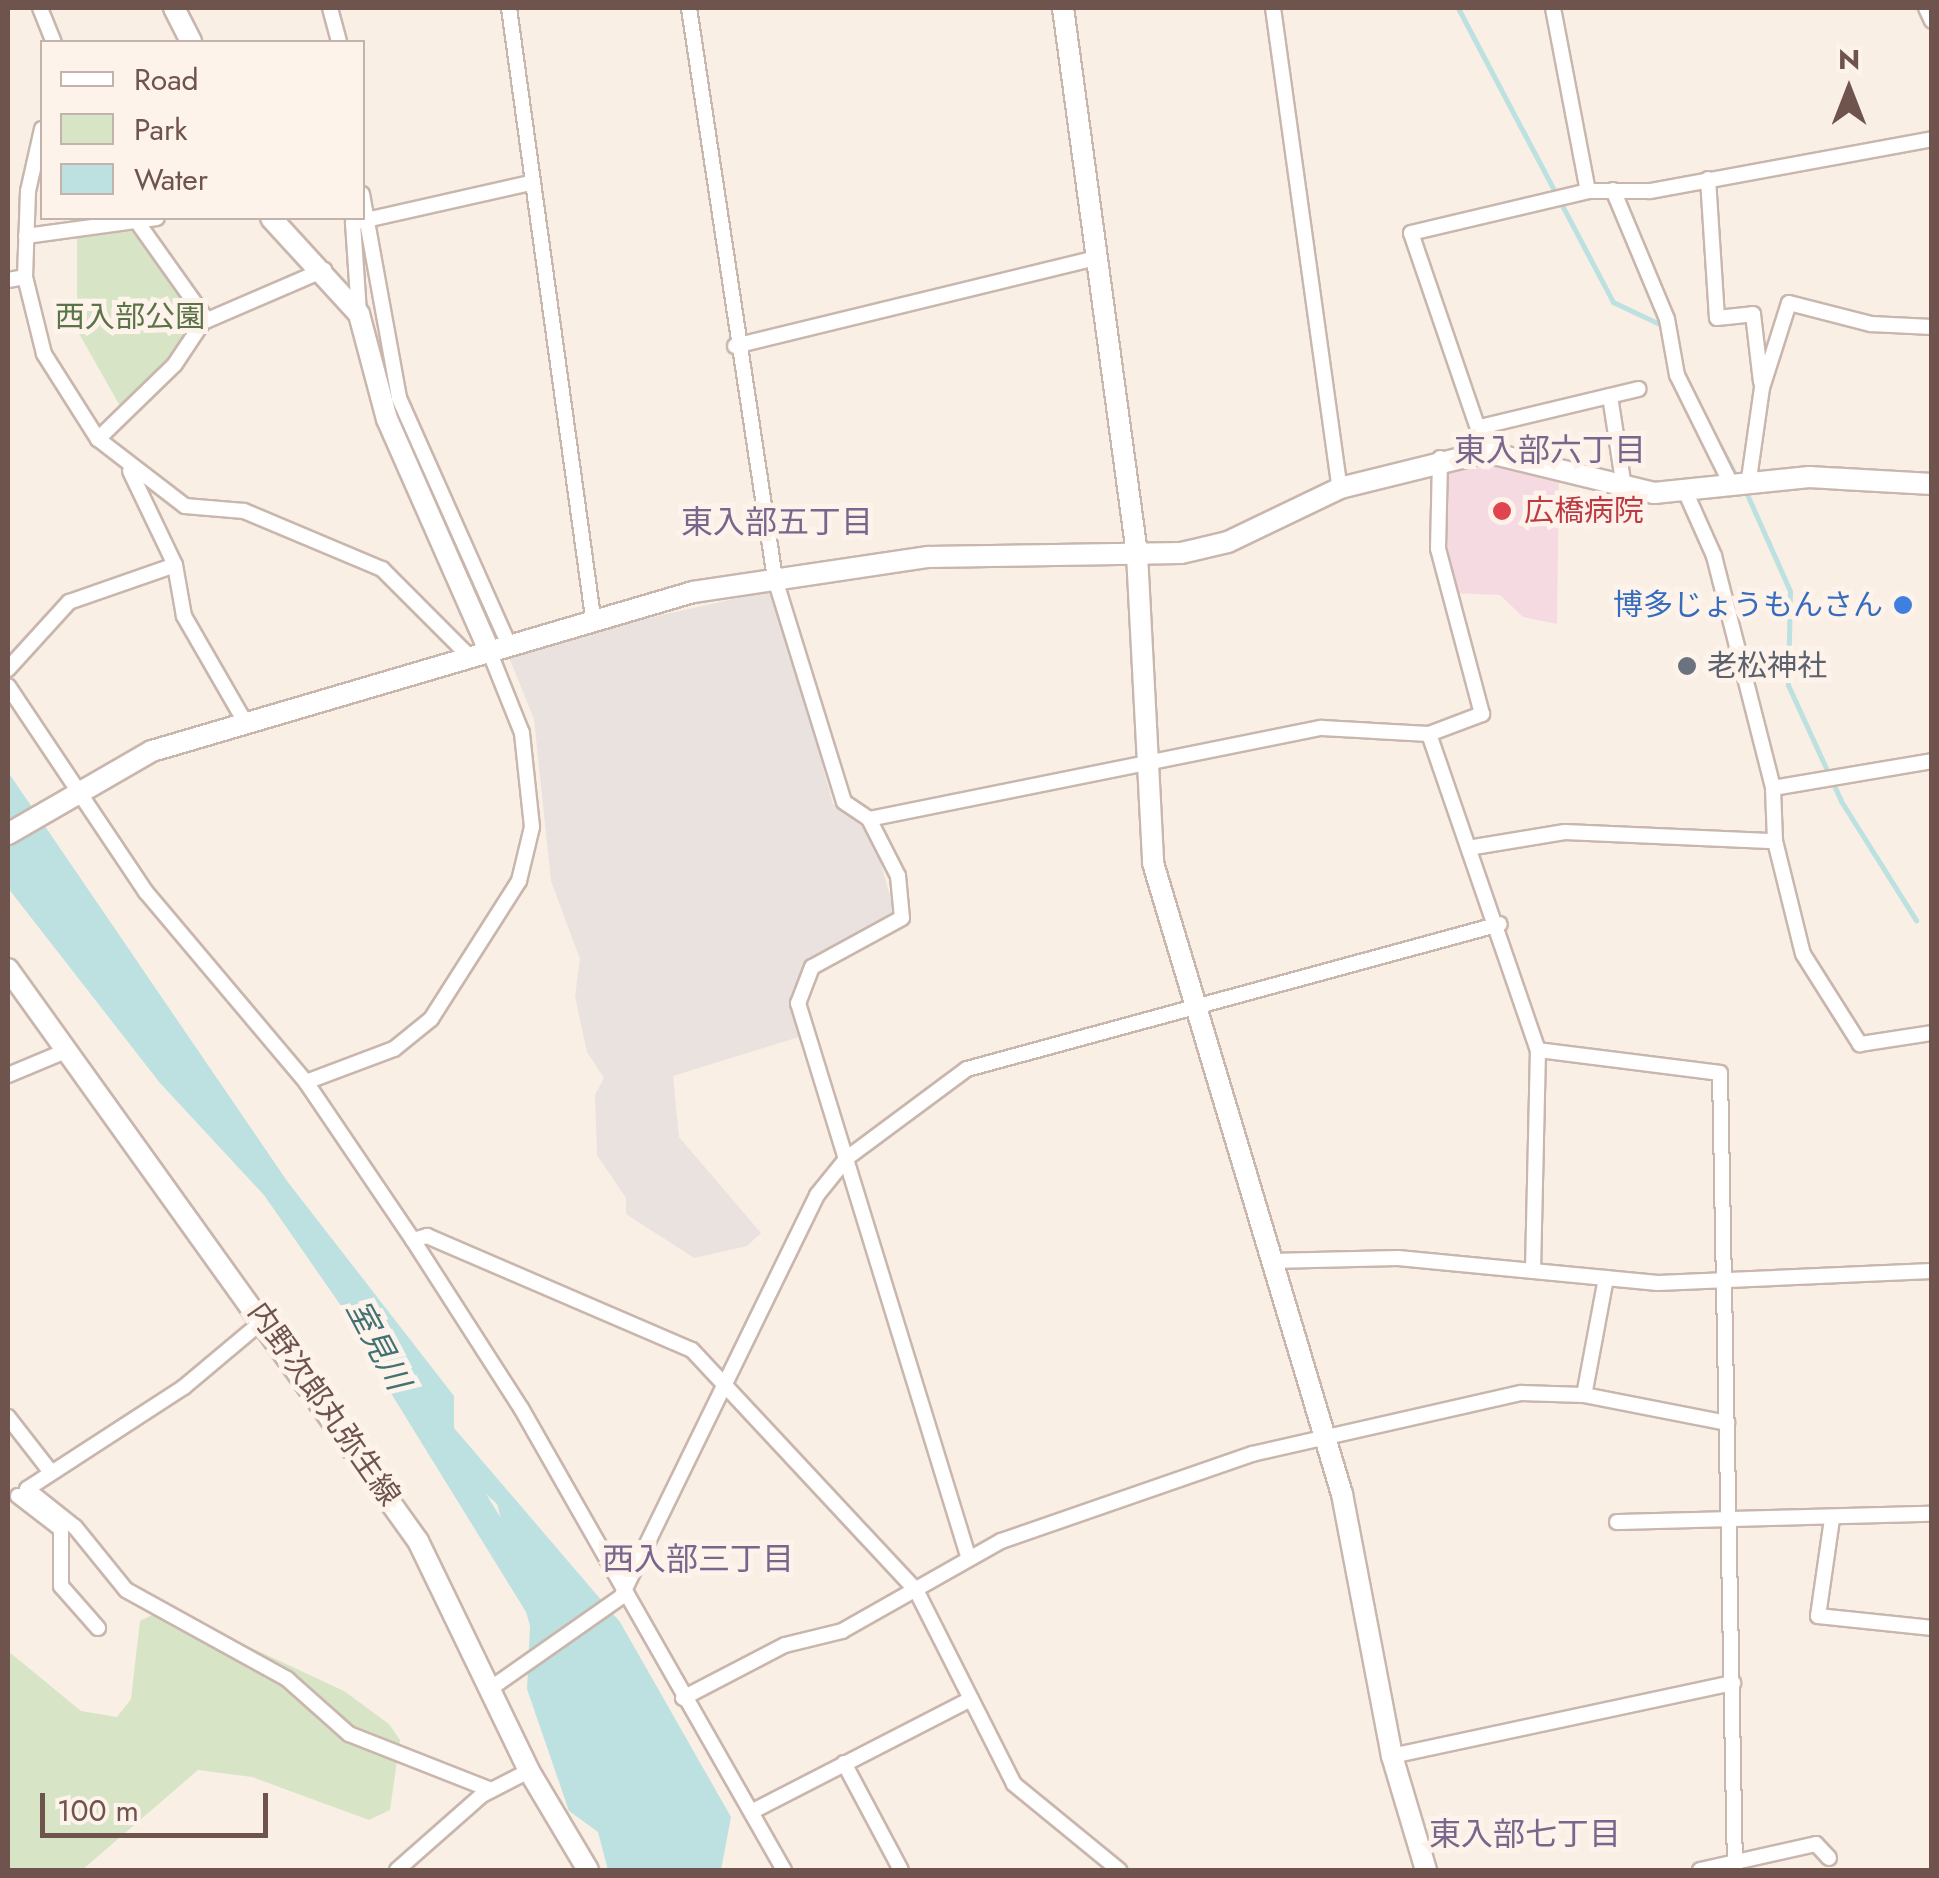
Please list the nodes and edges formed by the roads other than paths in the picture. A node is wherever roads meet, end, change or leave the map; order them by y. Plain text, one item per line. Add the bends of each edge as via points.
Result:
1 (40, 8) edge
2 (174, 8) edge
3 (330, 8) edge
4 (509, 8) edge
5 (689, 8) edge
6 (1062, 8) edge
7 (1273, 8) edge
8 (1553, 8) edge
9 (1926, 8) edge
10 (1932, 21) edge
11 (53, 40) edge
12 (190, 40) edge
13 (338, 40) edge
14 (1932, 139) edge
15 (40, 142) edge
16 (1708, 180) junction
17 (531, 183) junction
18 (1613, 190) junction
19 (1583, 192) junction
20 (365, 213) edge
21 (366, 219) junction
22 (149, 220) edge
23 (273, 220) edge
24 (363, 220) edge
25 (138, 223) junction
26 (26, 236) junction
27 (1095, 258) junction
28 (324, 270) junction
29 (25, 277) junction
30 (8, 280) edge
31 (360, 314) junction
32 (207, 320) junction
33 (1932, 327) edge
34 (735, 346) junction
35 (1762, 388) junction
36 (1638, 390) dead end
37 (1610, 396) junction
38 (1480, 427) junction
39 (98, 439) junction
40 (1486, 452) junction
41 (1440, 458) junction
42 (130, 470) junction
43 (1740, 482) junction
44 (1932, 484) edge
45 (1340, 488) junction
46 (1624, 488) junction
47 (1686, 493) junction
48 (1136, 554) junction
49 (175, 565) junction
50 (775, 579) junction
51 (592, 617) junction
52 (497, 644) junction
53 (466, 653) junction
54 (8, 669) edge
55 (8, 686) edge
56 (245, 722) junction
57 (1429, 734) junction
58 (1932, 762) edge
59 (1143, 767) junction
60 (1774, 788) junction
61 (70, 793) junction
62 (868, 819) junction
63 (8, 834) edge
64 (1775, 841) junction
65 (1474, 848) junction
66 (1500, 924) junction
67 (8, 969) edge
68 (1193, 1006) junction
69 (1932, 1033) edge
70 (68, 1050) junction
71 (1538, 1050) junction
72 (8, 1075) edge
73 (306, 1082) junction
74 (847, 1158) junction
75 (413, 1240) junction
76 (1271, 1261) junction
77 (1533, 1270) junction
78 (1932, 1271) edge
79 (1606, 1278) junction
80 (1723, 1283) junction
81 (266, 1319) junction
82 (730, 1384) junction
83 (1584, 1396) junction
84 (8, 1417) edge
85 (1726, 1423) junction
86 (1325, 1438) junction
87 (50, 1471) junction
88 (17, 1492) edge
89 (1932, 1514) edge
90 (1832, 1519) junction
91 (1729, 1521) junction
92 (1617, 1522) dead end
93 (968, 1556) junction
94 (916, 1590) junction
95 (623, 1592) junction
96 (98, 1628) dead end
97 (1932, 1628) edge
98 (498, 1683) junction
99 (1733, 1683) junction
100 (683, 1698) junction
101 (971, 1699) junction
102 (1392, 1756) junction
103 (844, 1763) junction
104 (528, 1770) junction
105 (491, 1790) junction
106 (753, 1811) junction
107 (1829, 1858) dead end
108 (1735, 1866) edge
109 (586, 1869) edge
110 (397, 1870) edge
111 (784, 1870) edge
112 (901, 1870) edge
113 (1119, 1870) edge
114 (1426, 1870) edge
115 (1700, 1870) edge

1 - 11 street
2 - 12 street
3 - 13 street
4 - 17 street
5 - 34 street
6 - 27 street
7 - 45 street
8 - 19 street
9 - 10 street
14 - 16 street
15 - 26 street
16 - 18 street
16 - 35 street via 1717,318 1753,314
17 - 21 street
17 - 51 street
18 - 19 street
18 - 43 street
19 - 38 street via 1411,234
20 - 21 street
21 - 52 street via 399,398
22 - 25 street
23 - 28 street
24 - 31 street via 353,223
25 - 26 street
25 - 32 street
26 - 29 street
27 - 34 street
27 - 48 street
28 - 31 street
28 - 32 street
29 - 30 street
29 - 39 street via 44,354
31 - 52 street via 387,419
32 - 39 street
33 - 35 street via 1871,324 1789,303
34 - 50 street
35 - 43 street
36 - 37 street
37 - 38 street
37 - 46 street
38 - 40 street
39 - 42 street
40 - 41 street
40 - 46 street
41 - 45 street
41 - 57 street via 1438,549 1482,714
42 - 49 street
42 - 53 street via 184,506 244,511 382,569
43 - 44 street
43 - 47 street
45 - 48 street via 1228,542
46 - 47 street
47 - 60 street via 1714,556
48 - 50 street via 928,557
48 - 59 street
49 - 54 street via 68,602
49 - 56 street via 184,616
50 - 51 street
50 - 62 street via 844,802
51 - 52 street
52 - 53 street
52 - 73 street via 522,733 532,827 518,881 431,1019 394,1049
53 - 56 street
55 - 61 street
56 - 61 street
57 - 59 street via 1322,728
57 - 65 street
58 - 60 street
59 - 62 street
59 - 68 street via 1153,862
60 - 64 street
61 - 63 street
61 - 73 street
62 - 74 street via 898,876 902,918 812,967 798,1003
64 - 65 street via 1565,832
64 - 69 street via 1803,954 1860,1044
65 - 66 street
66 - 68 street
66 - 71 street
67 - 70 street, 内野次郎丸弥生線
68 - 74 street via 966,1069
68 - 76 street
70 - 72 street
70 - 81 street, 内野次郎丸弥生線
71 - 77 street
71 - 80 street via 1720,1073
73 - 75 street
74 - 82 street via 817,1195
74 - 93 street
75 - 82 street via 427,1236 692,1350
75 - 95 street
76 - 77 street via 1398,1258
76 - 86 street
77 - 79 street
78 - 80 street
79 - 80 street
79 - 83 street
80 - 85 street
81 - 87 street via 184,1386
81 - 98 street, 内野次郎丸弥生線 via 418,1540
82 - 94 street
82 - 95 street
83 - 85 street
83 - 86 street via 1520,1394
84 - 87 street
85 - 91 street
86 - 93 street via 1252,1454
86 - 102 street via 1359,1566
87 - 88 street
88 - 96 street via 60,1530 61,1586
88 - 105 street via 75,1528 126,1590 287,1679 349,1734
89 - 90 street
90 - 91 street
90 - 97 street via 1818,1616
91 - 92 street
91 - 99 street
93 - 94 street
94 - 100 street
94 - 101 street
95 - 98 street
95 - 100 street
98 - 104 street, 内野次郎丸弥生線
99 - 102 street
99 - 108 street
100 - 106 street
101 - 103 street
101 - 113 street via 1014,1784
102 - 114 street
103 - 106 street
103 - 112 street
104 - 105 street
104 - 109 street, 内野次郎丸弥生線
105 - 110 street
106 - 111 street
107 - 108 street via 1816,1844
108 - 115 street

